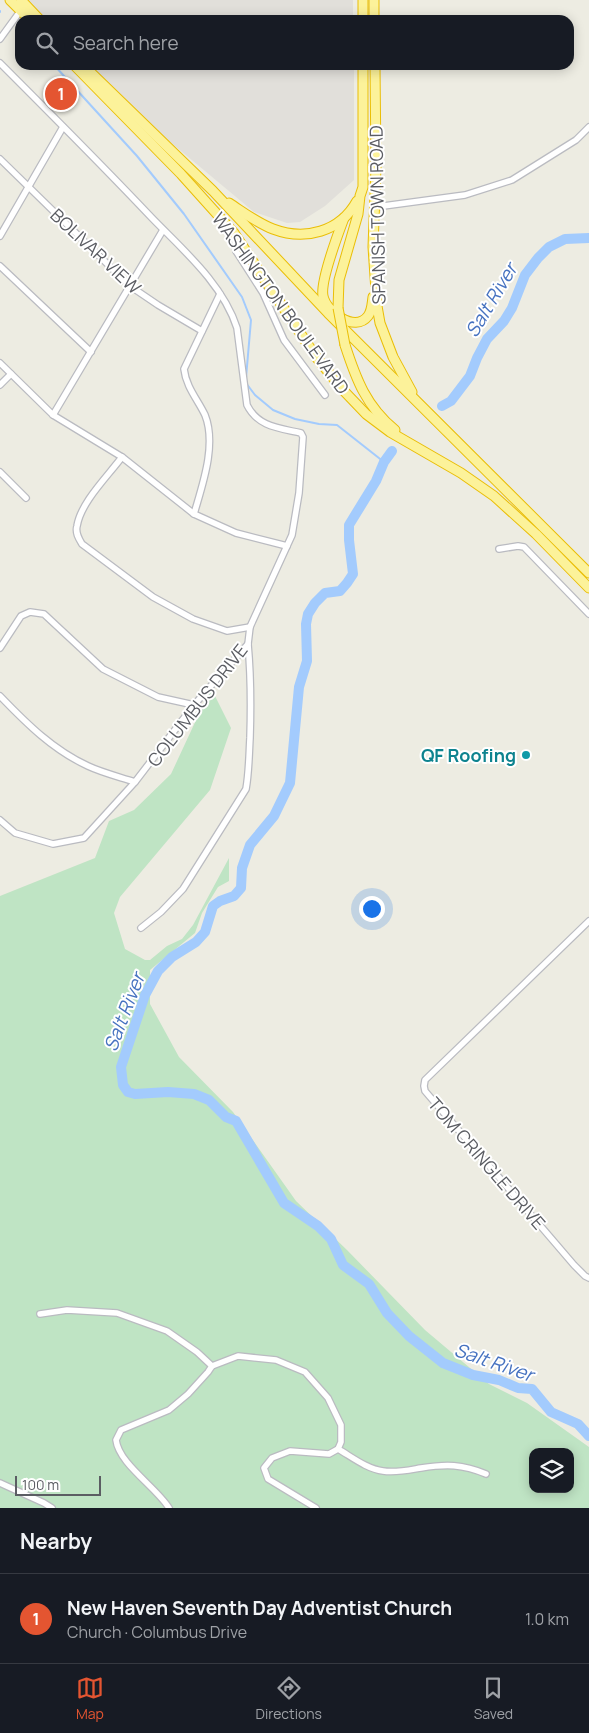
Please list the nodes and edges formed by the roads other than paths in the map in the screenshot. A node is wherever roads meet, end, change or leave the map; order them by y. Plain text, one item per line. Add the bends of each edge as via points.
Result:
1 (10, 0) edge
2 (21, 0) edge
3 (363, 0) edge
4 (374, 0) edge
5 (21, 10) junction
6 (17, 15) edge
7 (26, 15) edge
8 (35, 15) edge
9 (364, 15) edge
10 (374, 15) edge
11 (15, 18) edge
12 (0, 39) edge
13 (0, 63) edge
14 (79, 70) edge
15 (88, 70) edge
16 (363, 70) edge
17 (375, 70) edge
18 (63, 127) junction
19 (589, 127) edge
20 (0, 159) edge
21 (29, 187) junction
22 (213, 191) junction
23 (360, 196) junction
24 (376, 207) junction
25 (344, 218) junction
26 (163, 230) junction
27 (234, 233) junction
28 (0, 236) edge
29 (0, 266) edge
30 (375, 277) junction
31 (130, 286) junction
32 (220, 294) junction
33 (202, 331) junction
34 (91, 352) junction
35 (0, 364) edge
36 (11, 374) junction
37 (0, 385) edge
38 (325, 395) dead end
39 (428, 412) junction
40 (53, 415) junction
41 (412, 444) junction
42 (122, 457) junction
43 (0, 472) edge
44 (26, 498) dead end
45 (194, 514) junction
46 (287, 546) junction
47 (498, 549) dead end
48 (589, 573) edge
49 (589, 588) edge
50 (589, 614) edge
51 (250, 628) junction
52 (248, 644) junction
53 (0, 648) edge
54 (0, 696) edge
55 (194, 705) junction
56 (136, 782) junction
57 (0, 820) edge
58 (589, 921) edge
59 (141, 928) dead end
60 (589, 1278) edge
61 (40, 1314) dead end
62 (212, 1366) junction
63 (338, 1449) junction
64 (486, 1474) dead end
65 (0, 1483) edge
66 (52, 1508) edge
67 (169, 1508) edge
68 (316, 1508) edge

1 - 5 highway
2 - 8 highway
3 - 9 highway
4 - 10 highway
5 - 6 street
5 - 7 highway
11 - 12 street
13 - 18 street, COLUMBUS DRIVE
14 - 27 highway, WASHINGTON BOULEVARD
15 - 22 highway, WASHINGTON BOULEVARD
16 - 23 highway, SPANISH TOWN ROAD via 363,187
17 - 24 highway, SPANISH TOWN ROAD
18 - 21 street
18 - 26 street, COLUMBUS DRIVE
19 - 24 street via 576,140 512,180 465,195
20 - 21 street, BOLIVAR VIEW
21 - 28 street
21 - 31 street, BOLIVAR VIEW
22 - 25 highway via 272,229 293,234 319,233
22 - 39 highway, WASHINGTON BOULEVARD via 328,313
23 - 25 highway
23 - 41 highway, SPANISH TOWN ROAD, bridge via 339,280 338,308 344,345 360,388 392,428
24 - 30 highway, SPANISH TOWN ROAD
25 - 30 highway via 324,282 323,296 327,306 350,322 364,319 372,306
26 - 31 street
26 - 32 street, COLUMBUS DRIVE
27 - 38 street via 236,251 264,293 284,340
27 - 41 highway, WASHINGTON BOULEVARD via 316,357 343,390 374,421
29 - 34 street
30 - 39 highway, SPANISH TOWN ROAD via 377,306 386,340 408,386
31 - 33 street, BOLIVAR VIEW
31 - 34 street
32 - 33 street
32 - 46 street, COLUMBUS DRIVE via 237,328 247,405 252,415 274,428 300,433 303,437 300,493
33 - 45 street via 184,369 191,392 205,416 209,442 206,472
34 - 40 street
35 - 36 street
36 - 37 street
36 - 40 street
39 - 48 highway
40 - 42 street
41 - 49 highway via 494,496
42 - 45 street
42 - 51 street via 84,506 76,527 82,544 153,597 193,620 227,631
43 - 44 street
45 - 46 street via 236,533
46 - 51 street, COLUMBUS DRIVE
47 - 50 street via 524,547
51 - 52 street, COLUMBUS DRIVE
52 - 55 street, COLUMBUS DRIVE
52 - 59 street via 251,716 246,789 183,889
53 - 55 street via 21,616 30,612 44,614 103,669 158,697
54 - 56 street via 59,750 88,766
55 - 56 street, COLUMBUS DRIVE
56 - 57 street, COLUMBUS DRIVE via 84,838 52,844 15,833
58 - 60 street, TOM CRINGLE DRIVE via 425,1080 424,1086 574,1265
61 - 62 street via 67,1310 117,1314 168,1331
62 - 63 street via 238,1356 276,1360 305,1372 328,1398 342,1425 342,1442
62 - 67 street via 169,1410 121,1430 116,1440 120,1451 142,1480
63 - 64 street via 384,1472 457,1465
63 - 68 street via 329,1454 290,1451 272,1458 264,1468 268,1479
65 - 66 street

